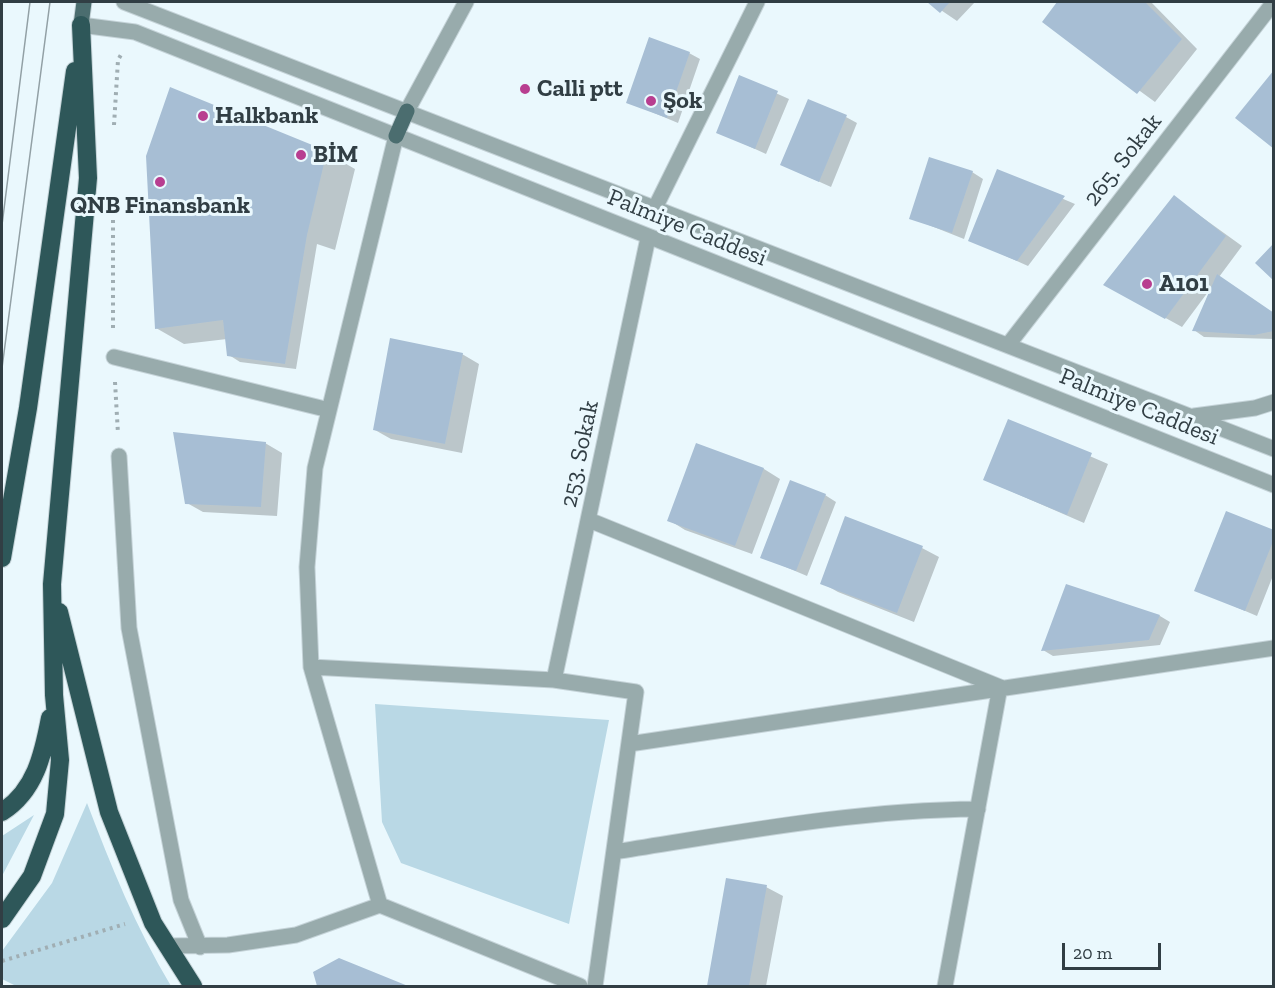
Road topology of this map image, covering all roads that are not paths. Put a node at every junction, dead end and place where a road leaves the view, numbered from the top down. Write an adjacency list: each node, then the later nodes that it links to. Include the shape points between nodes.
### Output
1 (84, 2): 7 (main road)
2 (124, 2): 6 (street, Palmiye Caddesi)
3 (466, 2): 8 (street)
4 (756, 2): 10 (street)
5 (1274, 2): 12 (street, 265. Sokak)
6 (165, 9): 8 (street, Palmiye Caddesi)
7 (81, 25): 9 (street, Palmiye Caddesi, via 135,32); 21 (highway, via 28,408); 22 (highway, via 88,178)
8 (407, 111): 9 (main road); 10 (street, Palmiye Caddesi)
9 (396, 136): 11 (street, Palmiye Caddesi); 15 (street)
10 (655, 208): 12 (street, Palmiye Caddesi)
11 (648, 238): 19 (street, Palmiye Caddesi); 20 (street, 253. Sokak)
12 (1008, 345): 16 (street, Palmiye Caddesi)
13 (114, 357): 15 (street)
14 (1274, 402): 16 (street)
15 (329, 410): 24 (street, via 315,468 307,567)
16 (1191, 417): 17 (street, Palmiye Caddesi)
17 (1274, 449)
18 (119, 456): 35 (street, via 129,628 181,900)
19 (1274, 485)
20 (589, 520): 25 (street, 253. Sokak); 26 (street)
21 (2, 558)
22 (52, 584): 27 (highway); 34 (highway, via 109,812 149,913)
23 (1274, 648): 26 (street)
24 (311, 666): 25 (street); 32 (street)
25 (554, 680): 28 (street, via 636,692)
26 (1000, 687): 28 (street); 29 (street)
27 (54, 695): 30 (highway, via 43,758 31,782); 33 (highway, via 60,760 56,814 32,876)
28 (629, 744): 31 (street)
29 (978, 809): 31 (street, via 829,818); 39 (street)
30 (2, 812)
31 (614, 852): 38 (street)
32 (380, 905): 35 (street, via 296,935); 37 (street)
33 (2, 919)
34 (167, 946): 35 (street); 36 (highway)
35 (200, 947)
36 (193, 987)
37 (580, 987)
38 (595, 987)
39 (945, 987)

